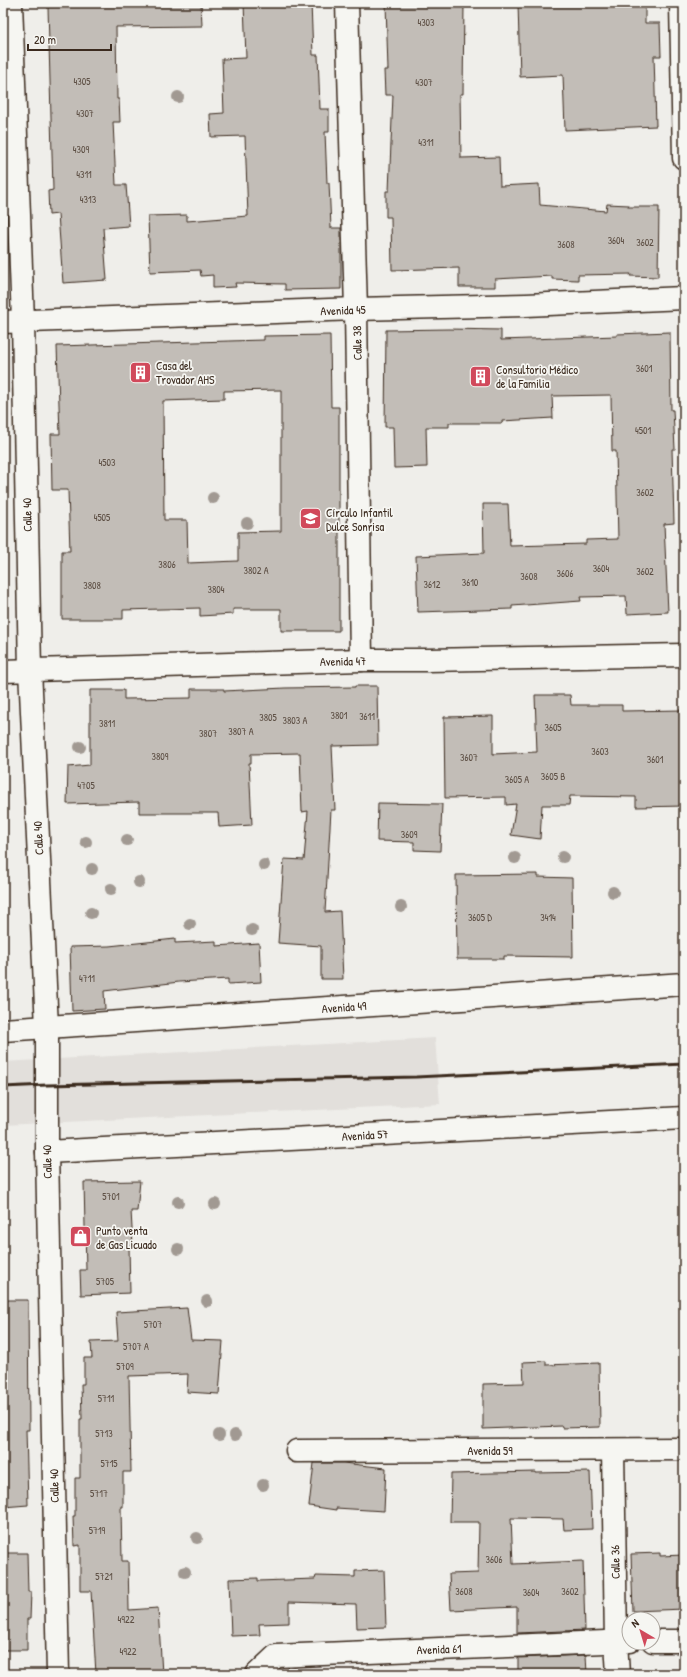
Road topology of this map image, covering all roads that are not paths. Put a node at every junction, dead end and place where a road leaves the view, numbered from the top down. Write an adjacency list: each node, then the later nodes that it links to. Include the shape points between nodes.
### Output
1 (11, 3): 7 (street, Calle 40)
2 (347, 3): 6 (street, Calle 38)
3 (681, 3): 4 (street)
4 (684, 158)
5 (684, 298): 6 (street, Avenida 45)
6 (356, 309): 7 (street, Avenida 45); 9 (street, Calle 38)
7 (13, 321): 11 (street, Calle 40)
8 (684, 655): 9 (street, Avenida 47)
9 (361, 660): 11 (street, Avenida 47)
10 (3, 670): 11 (street, Avenida 47)
11 (30, 670): 13 (street, Calle 40)
12 (684, 984): 13 (street, Avenida 49)
13 (47, 1027): 14 (street, Avenida 49); 16 (street, Calle 40)
14 (3, 1030)
15 (684, 1118): 16 (street, Avenida 57)
16 (47, 1152): 25 (street, Calle 40)
17 (684, 1449): 18 (street, Avenida 59)
18 (613, 1450): 19 (street, Avenida 59); 20 (street, Calle 36)
19 (297, 1451)
20 (621, 1611)
21 (661, 1641): 22 (street)
22 (684, 1641)
23 (621, 1642): 26 (street, Avenida 61, via 276,1656)
24 (622, 1651): 27 (street, Calle 36)
25 (58, 1674)
26 (257, 1674)
27 (618, 1674)

